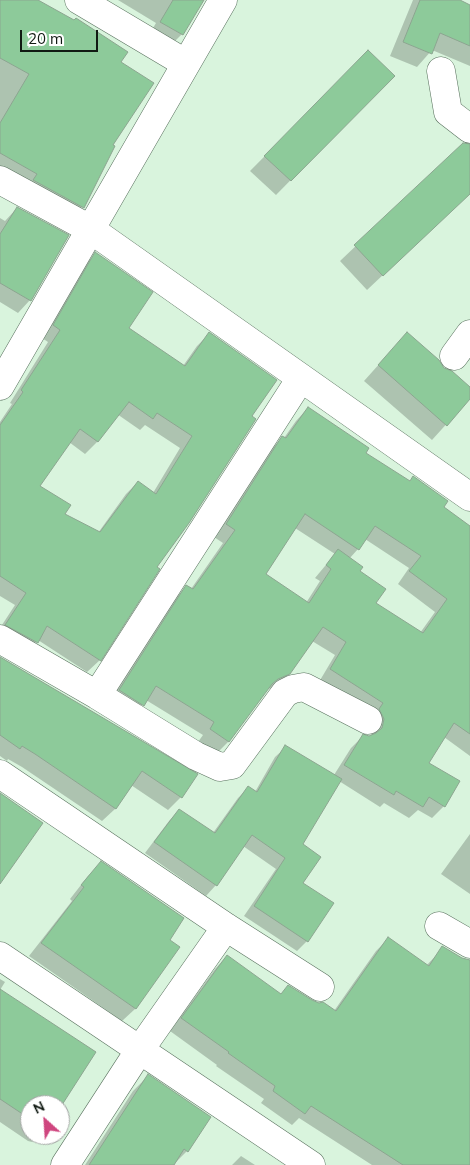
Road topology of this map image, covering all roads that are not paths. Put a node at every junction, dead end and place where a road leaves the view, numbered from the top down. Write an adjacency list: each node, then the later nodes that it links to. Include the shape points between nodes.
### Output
1 (79, 0): 3 (street)
2 (223, 0): 3 (street)
3 (185, 63): 7 (street)
4 (441, 71): 5 (street, via 448,112)
5 (470, 129)
6 (0, 180): 7 (street)
7 (90, 229): 10 (street); 11 (street)
8 (470, 334): 9 (street)
9 (454, 356)
10 (301, 378): 12 (street); 14 (street)
11 (0, 386)
12 (470, 496)
13 (0, 640): 14 (street)
14 (98, 695): 15 (street, via 196,756 220,767 232,764 293,688 304,686)
15 (368, 720)
16 (0, 774): 18 (street)
17 (440, 926): 19 (street)
18 (226, 927): 21 (street); 22 (street)
19 (470, 944)
20 (0, 956): 22 (street)
21 (320, 987)
22 (139, 1050): 23 (street); 24 (street)
23 (65, 1165)
24 (311, 1165)

